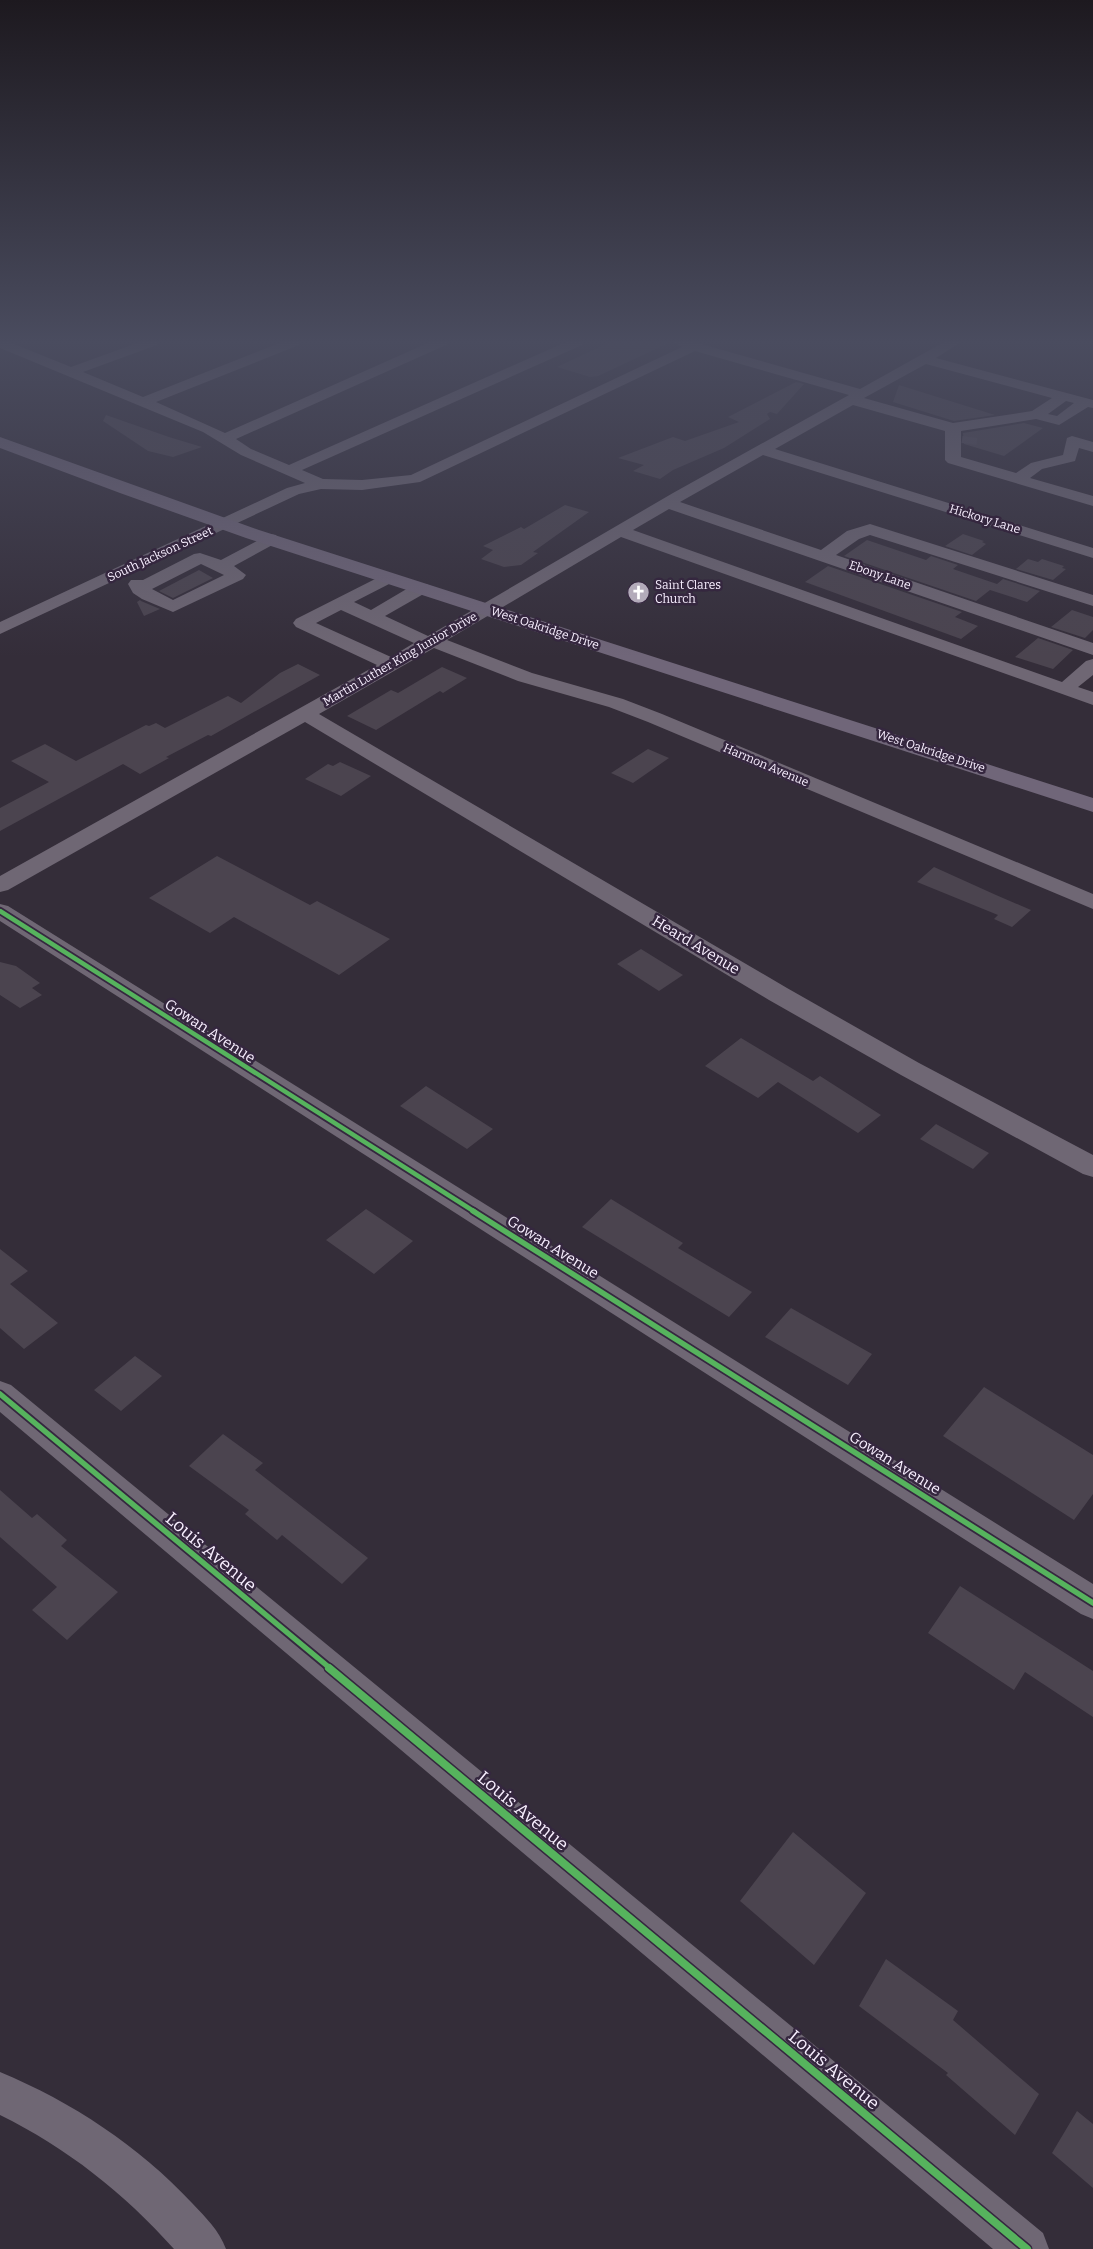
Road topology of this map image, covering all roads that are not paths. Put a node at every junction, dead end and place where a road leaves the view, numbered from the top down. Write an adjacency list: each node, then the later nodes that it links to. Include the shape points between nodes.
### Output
1 (13, 447): 20 (main road, West Oakridge Drive)
2 (237, 447): 14 (street)
3 (342, 447): 14 (street)
4 (477, 447): 17 (street, via 414,478 362,485)
5 (768, 447): 9 (street, Martin Luther King Junior Drive)
6 (953, 447): 10 (street)
7 (962, 447): 10 (street)
8 (1071, 447): 11 (street)
9 (763, 450): 19 (street, Martin Luther King Junior Drive); 23 (street, Hickory Lane)
10 (953, 452): 16 (street, via 953,460)
11 (1070, 458): 12 (street); 13 (street)
12 (1085, 462)
13 (1037, 466): 15 (street); 16 (street)
14 (290, 470): 17 (street)
15 (1065, 474)
16 (1018, 479): 18 (street)
17 (321, 484): 20 (street, South Jackson Street, via 293,490)
18 (1093, 501)
19 (667, 503): 21 (street, Martin Luther King Junior Drive); 24 (street, Ebony Lane)
20 (225, 524): 22 (main road, West Oakridge Drive); 27 (street, South Jackson Street)
21 (620, 531): 31 (street, Martin Luther King Junior Drive); 40 (street)
22 (270, 539): 25 (street); 26 (main road, West Oakridge Drive)
23 (1093, 553)
24 (824, 556): 29 (street, via 853,535 870,529); 37 (street, Ebony Lane)
25 (222, 566): 27 (street, via 200,558); 27 (street, via 237,575 173,607 165,605)
26 (387, 578): 28 (main road, West Oakridge Drive); 30 (street)
27 (135, 580): 34 (street, South Jackson Street, via 122,584 108,578)
28 (421, 588): 31 (main road, West Oakridge Drive); 32 (street)
29 (1093, 601)
30 (340, 603): 32 (street, Harmon Avenue); 36 (street, via 302,623)
31 (486, 609): 35 (street, Martin Luther King Junior Drive); 43 (main road, West Oakridge Drive)
32 (373, 616): 33 (street, Harmon Avenue)
33 (391, 628): 35 (street, Harmon Avenue); 36 (street)
34 (0, 629)
35 (431, 642): 38 (street, Martin Luther King Junior Drive); 45 (street, Harmon Avenue, via 525,678 655,718)
36 (355, 648): 38 (street)
37 (1093, 649)
38 (392, 665): 42 (street, Martin Luther King Junior Drive)
39 (1093, 665): 40 (street)
40 (1065, 689): 41 (street)
41 (1093, 699)
42 (304, 713): 44 (street, Martin Luther King Junior Drive); 47 (street, Heard Avenue, via 778,994)
43 (1093, 805)
44 (0, 885)
45 (1093, 902)
46 (0, 912): 49 (street, Gowan Avenue)
47 (1093, 1167)
48 (0, 1394): 52 (street, Louis Avenue)
49 (1093, 1603)
50 (0, 2092): 51 (street, via 93,2147 131,2176)
51 (204, 2249)
52 (1028, 2249)

